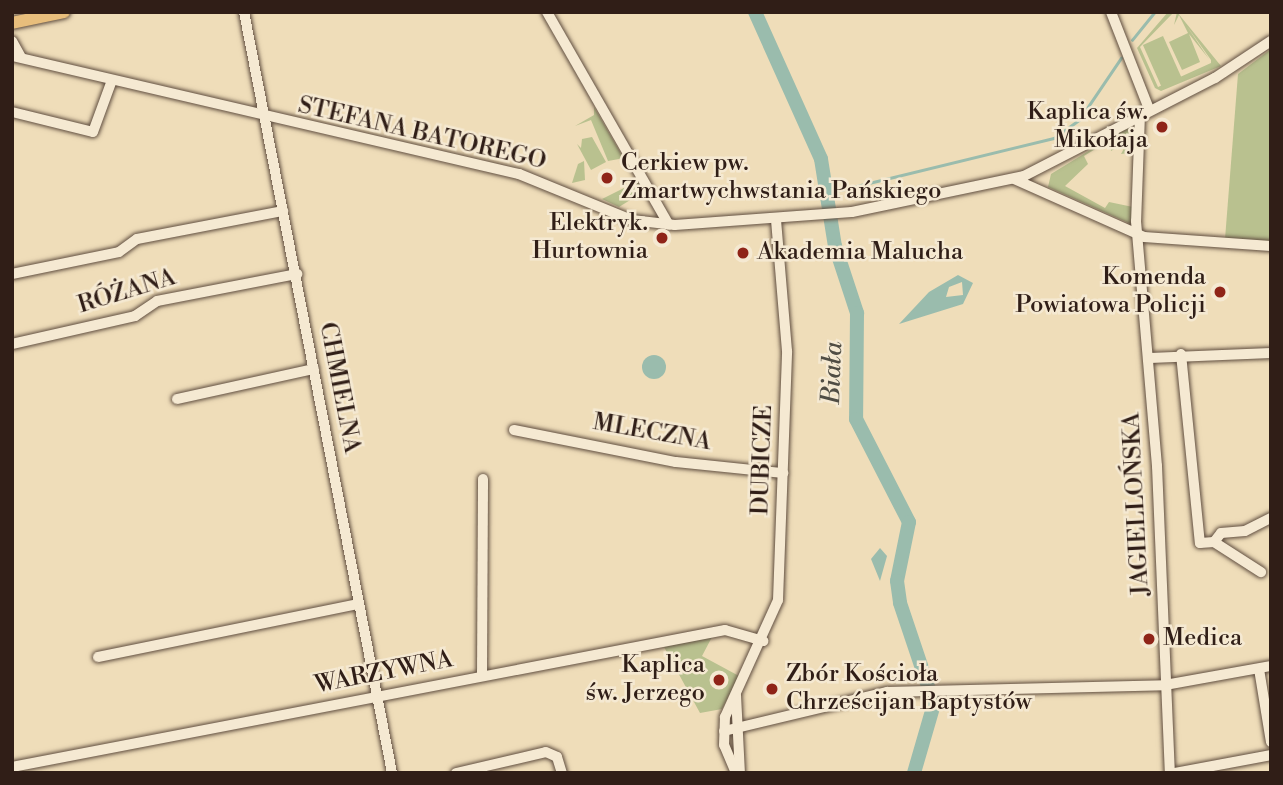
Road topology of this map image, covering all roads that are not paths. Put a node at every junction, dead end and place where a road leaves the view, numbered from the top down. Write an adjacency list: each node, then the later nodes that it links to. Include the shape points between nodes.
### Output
1 (64, 12): 5 (main road)
2 (244, 12): 12 (street, CHMIELNA)
3 (547, 12): 18 (street)
4 (1111, 12): 10 (street)
5 (12, 23)
6 (12, 41): 8 (street, STEFANA BATOREGO)
7 (1271, 41): 10 (street, via 1222,75)
8 (17, 57): 9 (street, STEFANA BATOREGO)
9 (112, 80): 11 (street, via 93,132); 12 (street, STEFANA BATOREGO)
10 (1144, 111): 13 (street); 19 (street, JAGIELLOŃSKA)
11 (12, 112)
12 (266, 117): 16 (street, CHMIELNA); 18 (street, STEFANA BATOREGO, via 519,174 632,220)
13 (1045, 170): 14 (street); 15 (street)
14 (1014, 179): 15 (street); 17 (street, STEFANA BATOREGO, via 852,212)
15 (1043, 191): 19 (street)
16 (283, 211): 21 (street, RÓŻANA, via 137,239 119,252); 22 (street, CHMIELNA)
17 (776, 221): 18 (street, STEFANA BATOREGO); 30 (street, DUBICZE, via 787,351)
18 (669, 225)
19 (1139, 235): 20 (street); 26 (street, JAGIELLOŃSKA)
20 (1271, 246)
21 (12, 274)
22 (297, 274): 23 (street, RÓŻANA, via 157,300 135,316); 27 (street, CHMIELNA)
23 (12, 344)
24 (1271, 353): 25 (street)
25 (1181, 355): 26 (street); 33 (street, via 1200,543)
26 (1150, 358): 41 (street, JAGIELLOŃSKA)
27 (314, 369): 28 (street); 35 (street, CHMIELNA)
28 (177, 399)
29 (514, 430): 30 (street, MLECZNA, via 676,462)
30 (783, 474): 36 (street, DUBICZE, via 778,600)
31 (483, 479): 40 (street)
32 (1271, 518): 33 (street, via 1245,531 1222,533)
33 (1214, 542): 34 (street)
34 (1261, 572)
35 (359, 604): 37 (street); 43 (street, CHMIELNA)
36 (763, 641): 40 (street, WARZYWNA, via 725,630); 42 (street, DUBICZE)
37 (98, 657)
38 (1271, 666): 39 (street)
39 (1259, 669): 41 (street); 46 (street)
40 (482, 675): 43 (street, WARZYWNA)
41 (1165, 685): 45 (street, via 919,691 792,712); 54 (street, JAGIELLOŃSKA)
42 (736, 691): 44 (street, DUBICZE); 45 (street)
43 (376, 696): 48 (street, WARZYWNA); 50 (street, CHMIELNA)
44 (724, 730): 45 (street); 53 (street)
45 (738, 730): 53 (street)
46 (1271, 742)
47 (1271, 755): 54 (street)
48 (12, 767)
49 (478, 771): 51 (street); 52 (street, via 546,752 557,757)
50 (392, 773)
51 (456, 773)
52 (562, 773)
53 (738, 773)
54 (1173, 773)

